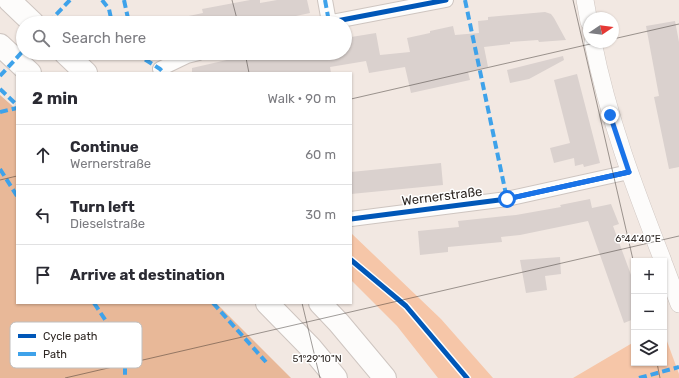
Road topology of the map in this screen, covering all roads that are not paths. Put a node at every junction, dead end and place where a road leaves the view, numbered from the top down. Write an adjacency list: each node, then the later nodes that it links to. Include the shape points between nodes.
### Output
1 (9, 0): 6 (highway)
2 (325, 0): 7 (street)
3 (446, 0): 8 (street)
4 (585, 0): 5 (street)
5 (587, 12)
6 (26, 16)
7 (327, 16)
8 (352, 18)
9 (0, 44): 11 (highway)
10 (594, 48): 18 (street, via 610,115)
11 (16, 59)
12 (17, 60): 16 (highway)
13 (72, 60): 17 (highway)
14 (179, 60): 15 (street)
15 (160, 69)
16 (29, 72)
17 (85, 72)
18 (629, 172): 19 (street, Wernerstraße, via 507,199); 20 (street)
19 (352, 219)
20 (662, 258)
21 (667, 272): 24 (street)
22 (268, 304): 25 (highway)
23 (321, 304): 26 (highway)
24 (679, 304)
25 (336, 378)
26 (385, 378)

